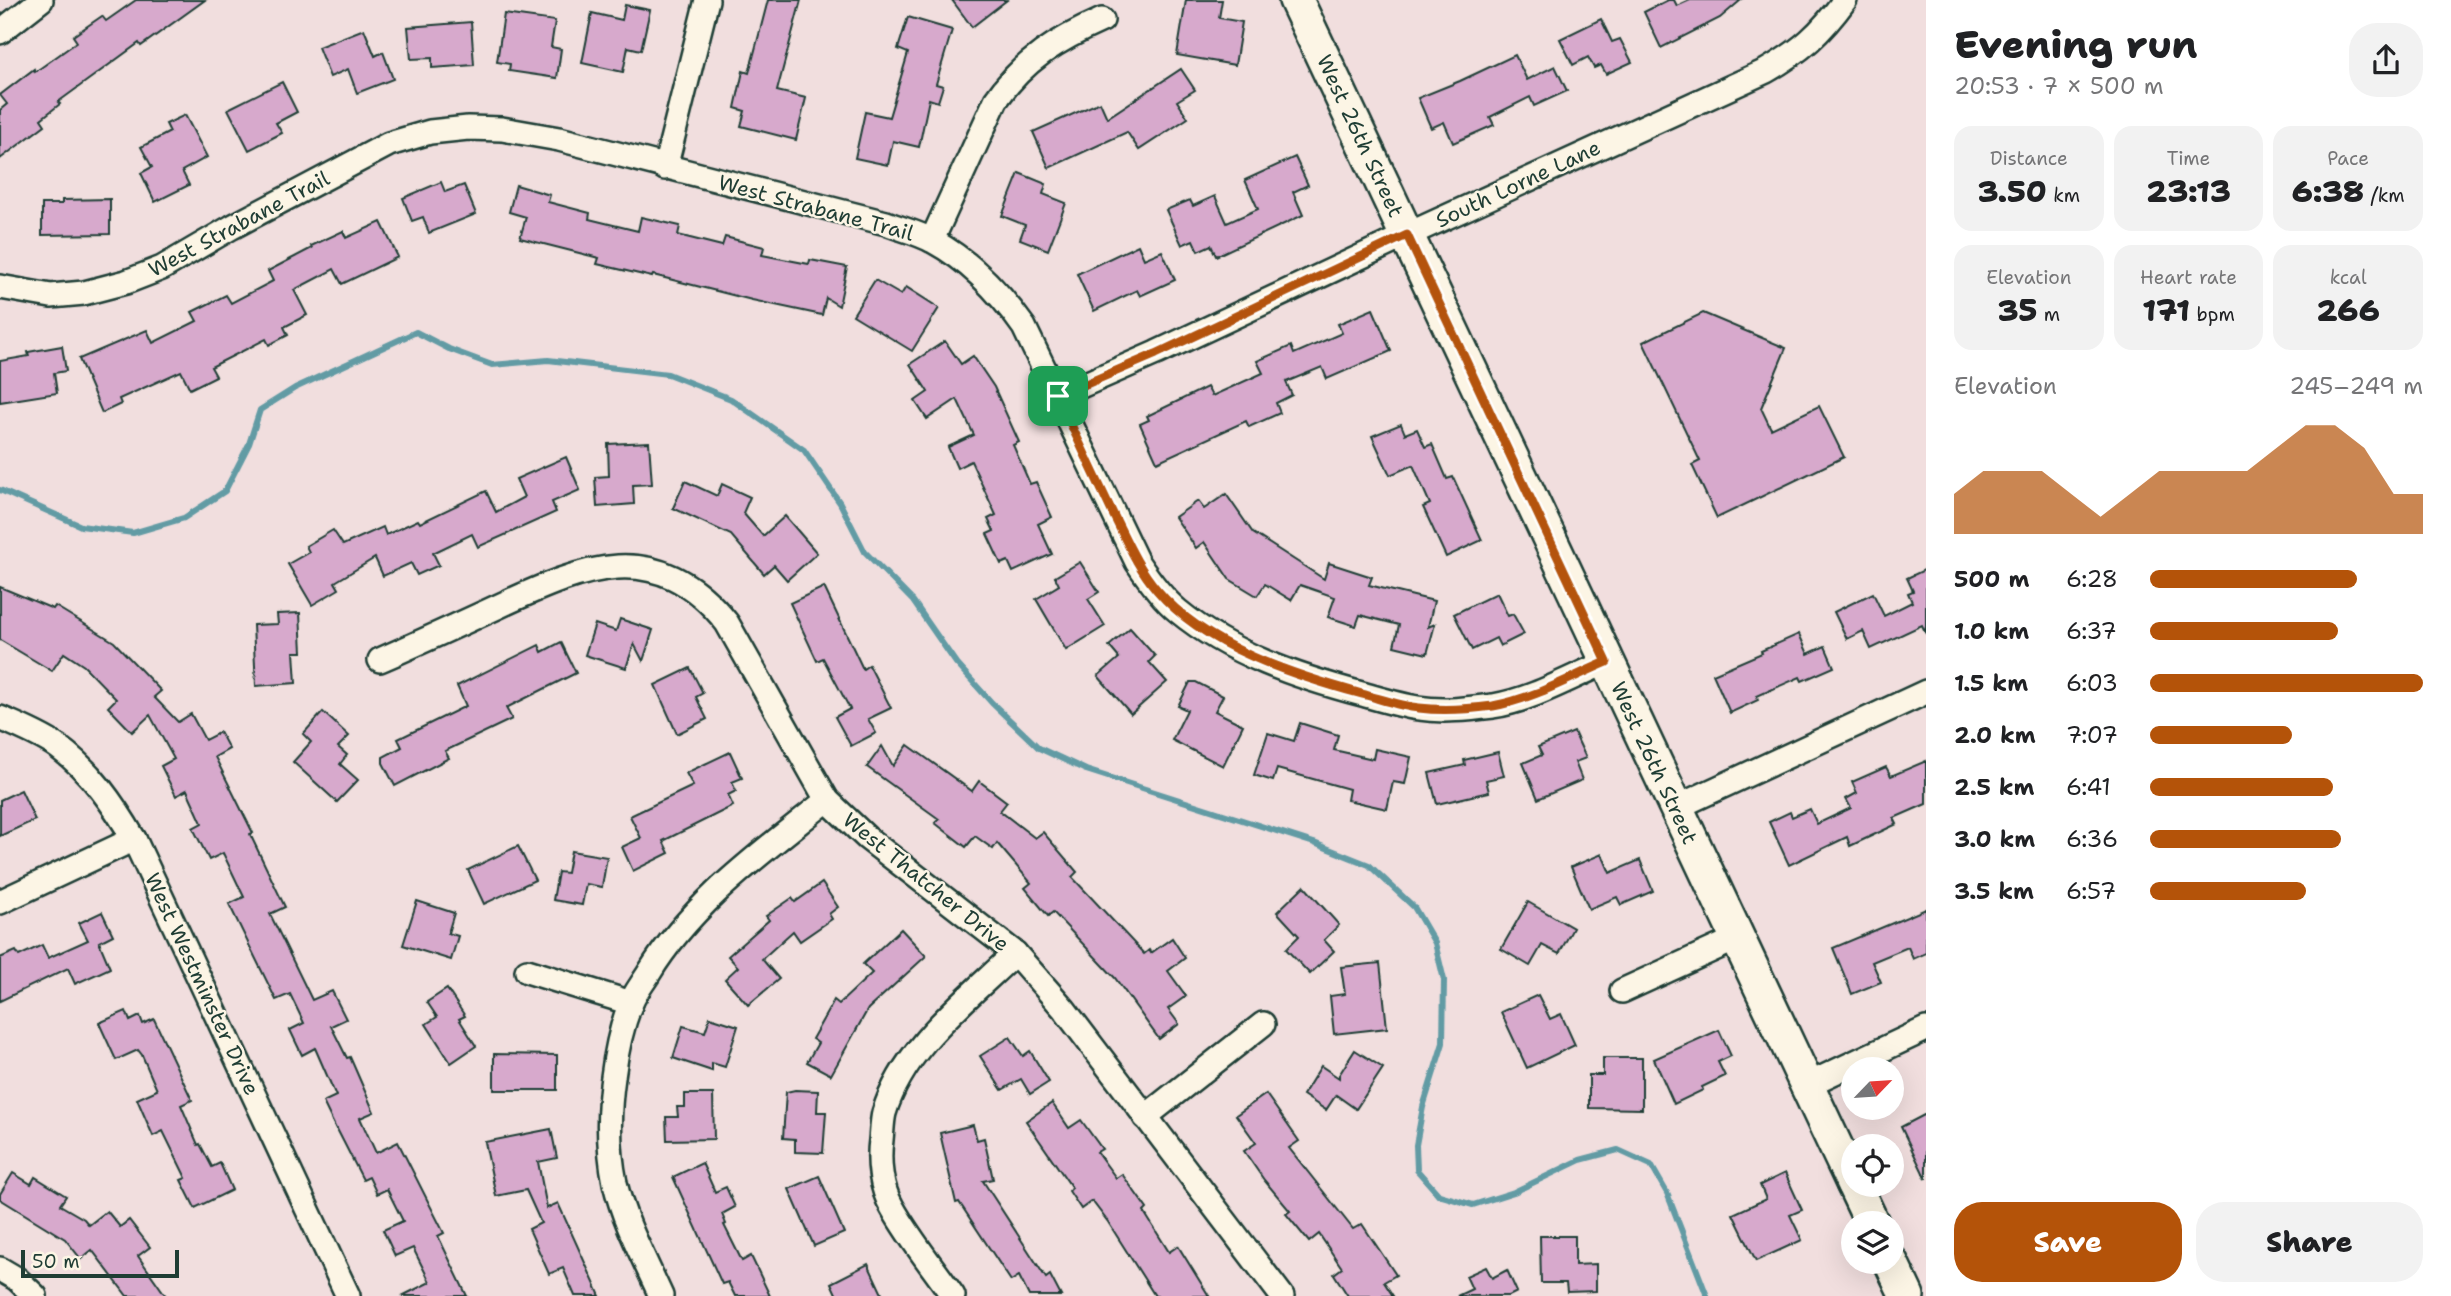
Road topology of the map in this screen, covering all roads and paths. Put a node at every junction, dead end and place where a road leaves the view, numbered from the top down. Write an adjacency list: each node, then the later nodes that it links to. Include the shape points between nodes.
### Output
1 (41, 0): 6 (street)
2 (707, 0): 7 (street)
3 (1296, 0): 8 (main road, West 26th Street)
4 (1845, 0): 8 (street, South Lorne Lane, via 1797,53 1766,71)
5 (1102, 20): 9 (street, via 1048,47 1010,79 990,111)
6 (0, 32)
7 (665, 168): 9 (street, West Strabane Trail, via 886,223); 10 (street, West Strabane Trail, via 559,139 502,130 430,132 389,144 162,268 126,282 51,296)
8 (1407, 235): 11 (street, South Lorne Lane); 13 (main road, West 26th Street)
9 (932, 240): 11 (street, West Strabane Trail, via 1008,303)
10 (0, 288)
11 (1058, 396): 13 (street, West Strabane Trail, via 1137,562 1157,590 1208,633 1264,661 1312,681 1382,699 1419,708 1457,709 1523,698)
12 (380, 660): 16 (street, West Thatcher Drive, via 556,580 617,566 645,568 694,589 727,623)
13 (1607, 662): 17 (main road, West 26th Street)
14 (1926, 692): 17 (street)
15 (0, 718): 18 (street, West Westminster Drive, via 58,747 115,805)
16 (827, 800): 21 (street, West Thatcher Drive, via 867,838); 24 (street, via 686,922)
17 (1675, 808): 20 (main road, West 26th Street)
18 (134, 839): 19 (street); 33 (street, West Westminster Drive)
19 (0, 902)
20 (1736, 939): 23 (street); 27 (main road, West 26th Street)
21 (1015, 953): 28 (street, West Thatcher Drive); 35 (street, via 931,1035 911,1060 884,1114 879,1150 885,1190)
22 (527, 971): 24 (street)
23 (1622, 991)
24 (631, 1003): 34 (street, via 616,1053 610,1145 616,1184)
25 (1263, 1024): 28 (street)
26 (1926, 1029): 27 (street)
27 (1807, 1085): 29 (main road, West 26th Street)
28 (1145, 1117): 36 (street, West Thatcher Drive)
29 (1841, 1157)
30 (0, 1269): 32 (street)
31 (1897, 1274): 37 (main road)
32 (34, 1296)
33 (348, 1296)
34 (661, 1296)
35 (953, 1296)
36 (1282, 1296)
37 (1907, 1296)

